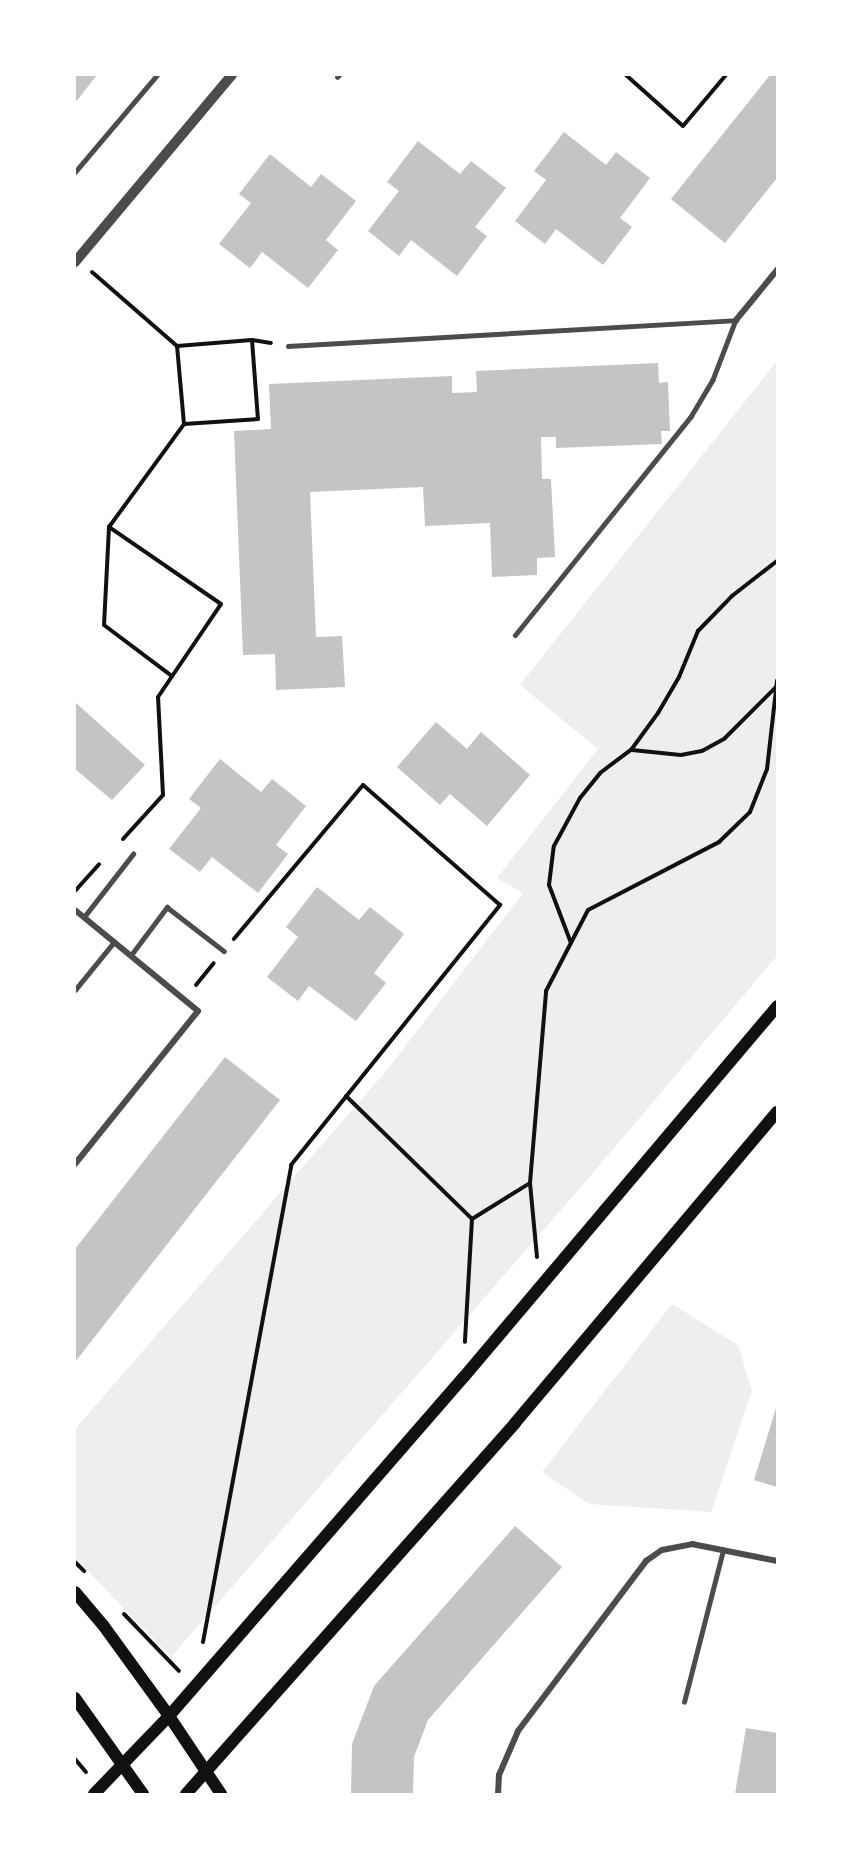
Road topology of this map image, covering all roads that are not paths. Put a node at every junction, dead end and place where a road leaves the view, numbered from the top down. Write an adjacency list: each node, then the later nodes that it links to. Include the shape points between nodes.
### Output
1 (157, 75): 3 (lane)
2 (232, 75): 4 (street)
3 (75, 172)
4 (76, 261)
5 (777, 270): 6 (street)
6 (736, 320): 7 (lane); 8 (lane, via 713,380 692,417)
7 (288, 346)
8 (516, 635)
9 (133, 854): 11 (lane)
10 (75, 910): 11 (street)
11 (84, 917): 12 (street)
12 (114, 942): 14 (street); 15 (lane)
13 (224, 951): 14 (lane, via 167,907)
14 (131, 956): 18 (street, via 198,1011)
15 (75, 990)
16 (777, 1006): 24 (main road)
17 (777, 1112): 26 (main road, via 515,1423)
18 (75, 1164)
19 (723, 1550): 20 (street); 23 (lane); 31 (street, via 692,1544 662,1550 646,1561 518,1731 499,1775)
20 (777, 1562)
21 (75, 1592): 24 (main road)
22 (75, 1698): 25 (main road)
23 (684, 1702)
24 (169, 1716): 25 (main road); 26 (main road)
25 (123, 1762): 27 (main road); 28 (main road)
26 (207, 1772): 29 (main road); 30 (main road)
27 (94, 1794)
28 (143, 1794)
29 (186, 1794)
30 (221, 1794)
31 (498, 1794)

